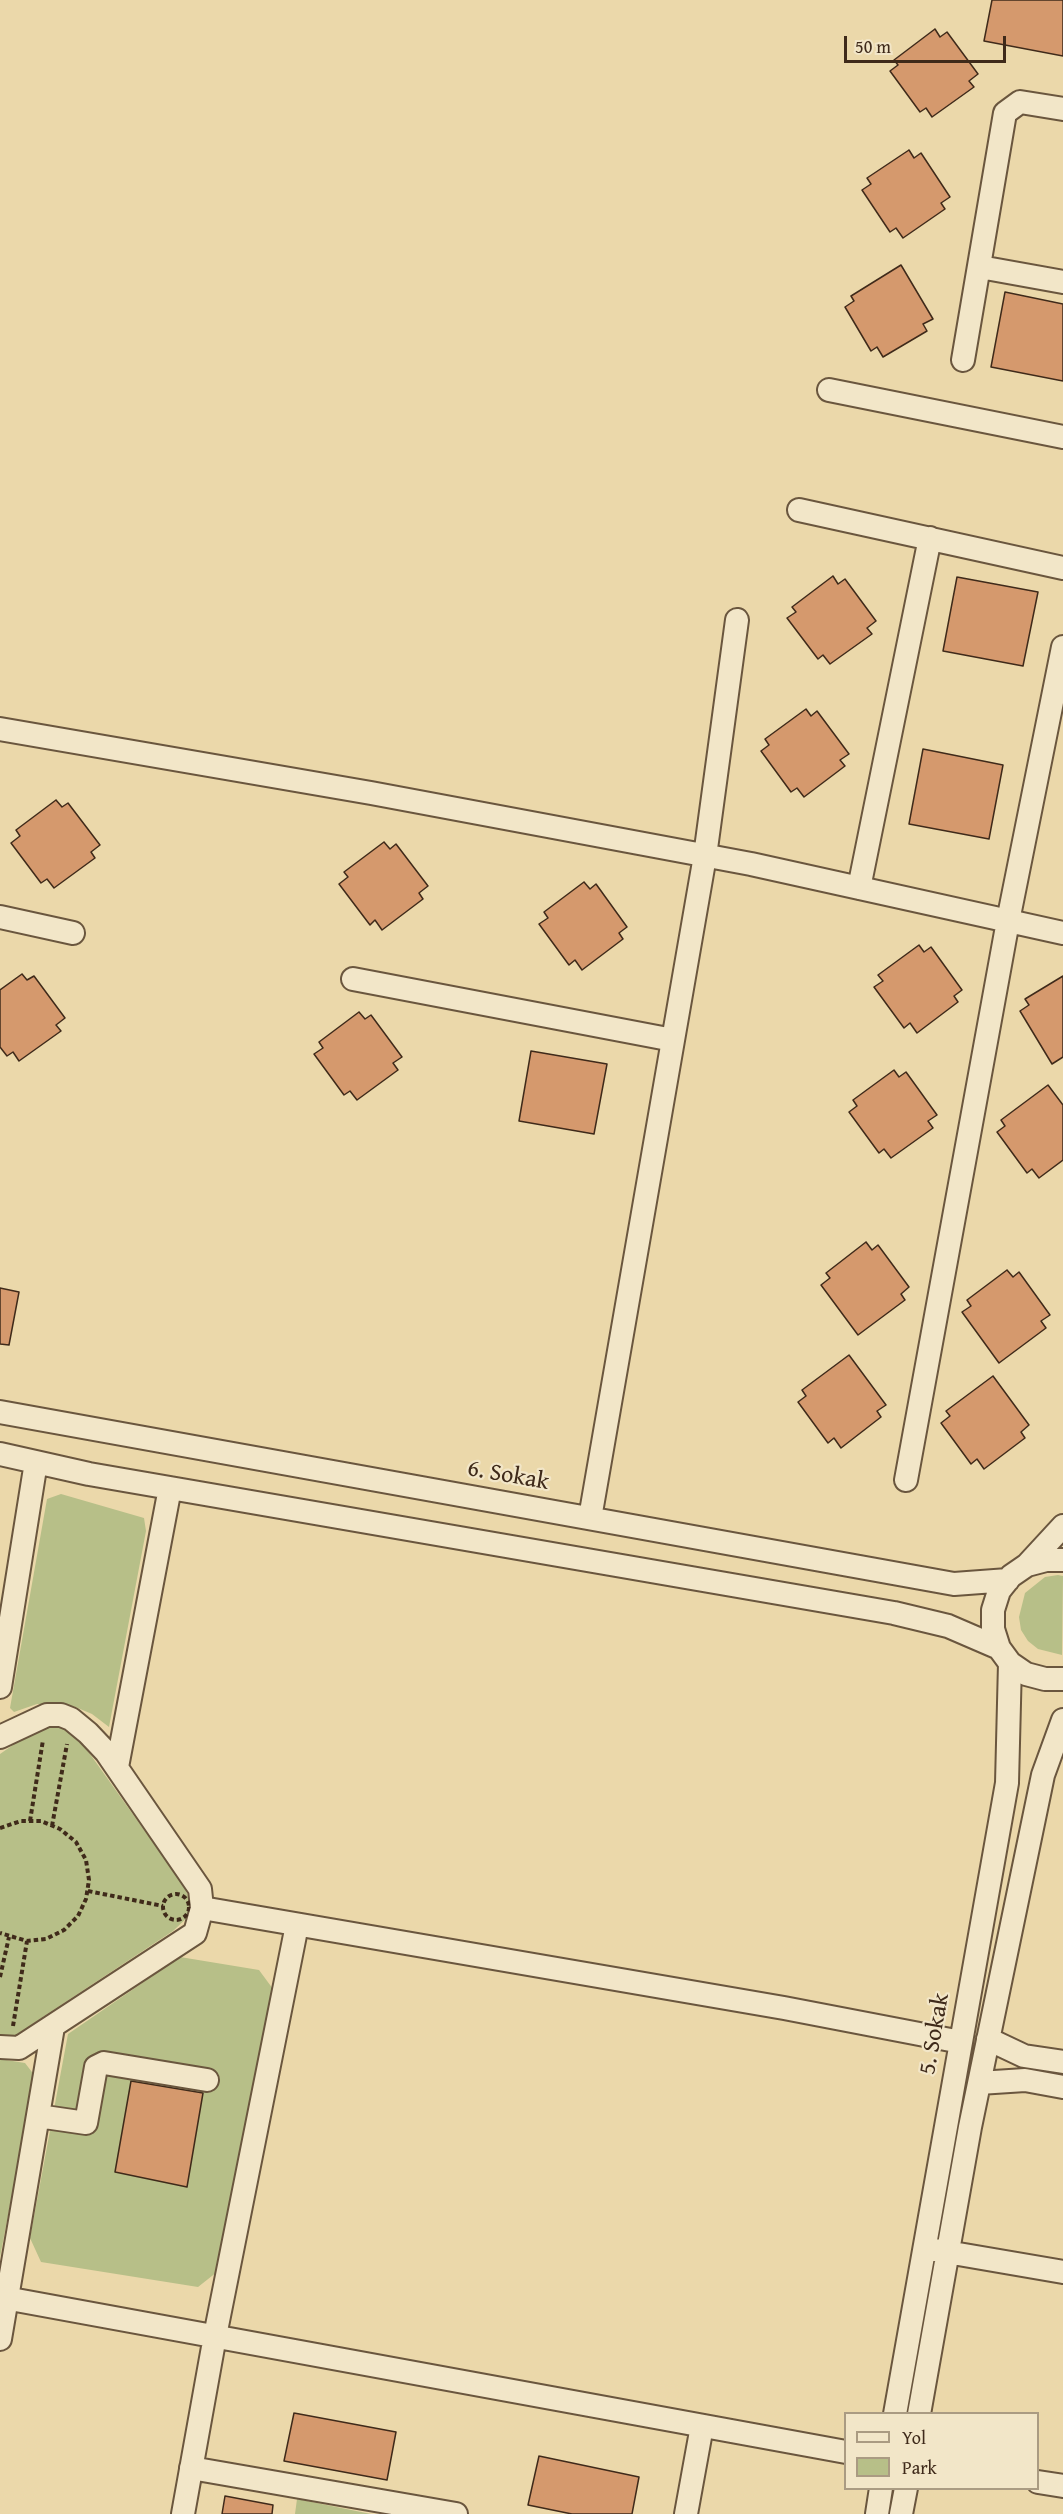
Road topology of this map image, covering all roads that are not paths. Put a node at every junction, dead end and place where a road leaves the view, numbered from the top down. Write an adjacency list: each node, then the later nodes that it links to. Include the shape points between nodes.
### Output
1 (1063, 109): 2 (street, via 1020,102 1005,113)
2 (980, 267): 3 (street); 4 (street)
3 (1063, 282)
4 (963, 360)
5 (828, 390): 6 (street)
6 (1063, 437)
7 (799, 510): 8 (street)
8 (930, 538): 9 (street); 14 (street)
9 (1063, 568)
10 (737, 620): 13 (street)
11 (1063, 647): 16 (street)
12 (0, 729): 13 (street)
13 (705, 856): 14 (street); 20 (street)
14 (859, 888): 16 (street)
15 (0, 917): 17 (street)
16 (1008, 921): 18 (street); 24 (street)
17 (73, 933)
18 (1063, 933)
19 (353, 979): 20 (street)
20 (673, 1040): 26 (street)
21 (0, 1412): 26 (street, 6. Sokak)
22 (0, 1454): 23 (street)
23 (36, 1462): 25 (street); 33 (street)
24 (906, 1480)
25 (170, 1488): 31 (street, via 894,1613 948,1626); 36 (street)
26 (590, 1518): 30 (street, 6. Sokak, via 954,1584)
27 (1063, 1526): 29 (street)
28 (1063, 1560): 29 (street)
29 (1027, 1565): 30 (street)
30 (1008, 1580): 31 (street, 5. Sokak, via 999,1591 993,1610 993,1629)
31 (1005, 1655): 32 (street, via 1026,1674); 41 (street, 5. Sokak, via 1007,1783)
32 (1063, 1678)
33 (0, 1688)
34 (1063, 1720): 40 (street, via 1043,1775)
35 (0, 1737): 36 (street, via 47,1715 61,1715 71,1719)
36 (117, 1767): 37 (street, via 200,1889)
37 (202, 1908): 38 (street); 39 (street, via 195,1933)
38 (297, 1924): 41 (street); 52 (street)
39 (53, 2027): 42 (street, via 19,2048); 47 (street)
40 (988, 2039): 43 (street, via 1024,2056); 45 (street)
41 (962, 2042): 48 (street, 5. Sokak)
42 (5, 2048)
43 (1063, 2062)
44 (207, 2080): 47 (street, via 104,2063 96,2067 86,2123)
45 (980, 2083): 46 (street, via 1025,2080); 49 (street)
46 (1063, 2087)
47 (38, 2116): 51 (street)
48 (924, 2248): 49 (street); 54 (street, 5. Sokak)
49 (948, 2253): 50 (street); 55 (street)
50 (1063, 2272)
51 (3, 2297): 52 (street); 53 (street)
52 (215, 2336): 56 (street); 58 (street)
53 (0, 2338)
54 (895, 2412)
55 (919, 2412)
56 (702, 2426): 57 (street); 65 (street)
57 (844, 2452)
58 (191, 2468): 63 (street); 64 (street)
59 (1039, 2481): 60 (street)
60 (1063, 2486)
61 (881, 2490): 66 (street)
62 (906, 2490): 67 (street)
63 (183, 2514)
64 (456, 2514)
65 (686, 2514)
66 (877, 2514)
67 (901, 2514)

